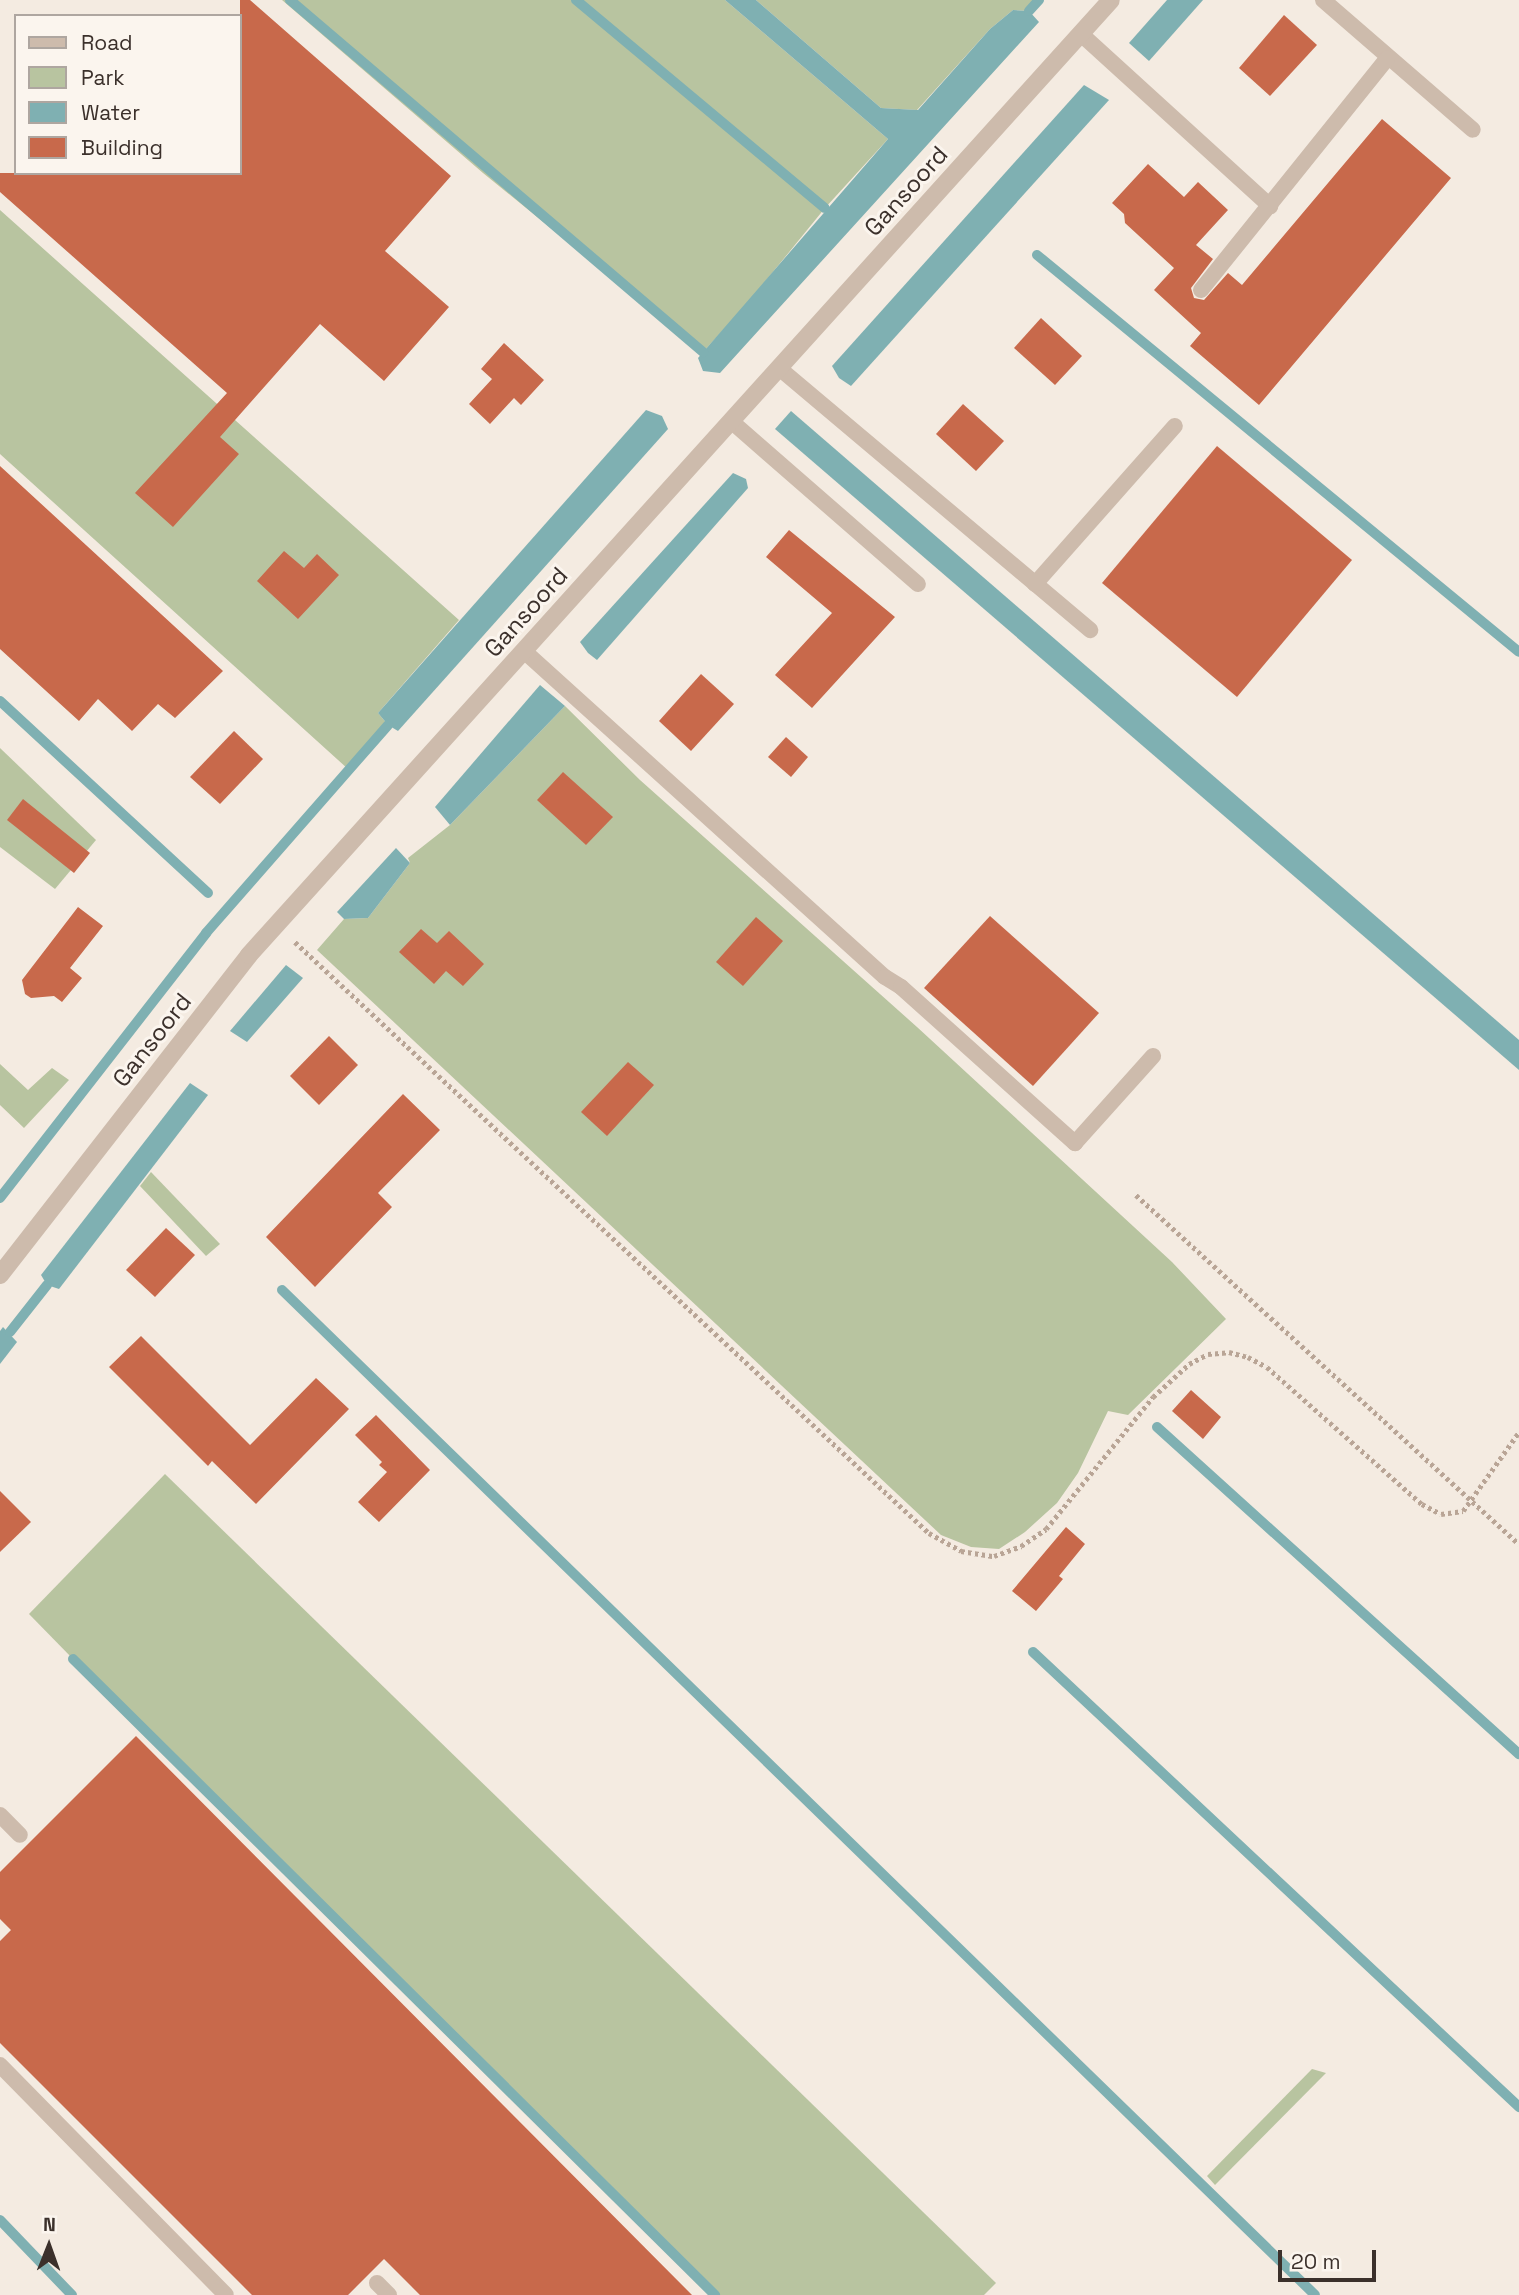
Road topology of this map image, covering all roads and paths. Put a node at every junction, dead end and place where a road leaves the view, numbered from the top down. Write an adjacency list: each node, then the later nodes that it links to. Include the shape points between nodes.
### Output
1 (1111, 0): 3 (street, Gansoord)
2 (1323, 0): 4 (lane)
3 (1081, 34): 6 (lane); 8 (street, Gansoord)
4 (1387, 59): 5 (lane); 6 (lane)
5 (1473, 130)
6 (1270, 206): 7 (lane)
7 (1201, 290)
8 (779, 368): 9 (street, Gansoord); 12 (lane)
9 (731, 421): 11 (lane); 14 (street, Gansoord)
10 (1175, 426): 12 (lane)
11 (918, 584)
12 (1035, 584): 13 (lane)
13 (1090, 630)
14 (524, 651): 15 (street, Gansoord); 16 (lane, via 1075,1143)
15 (276, 925): 18 (street, Gansoord); 20 (path, via 929,1533 961,1551 994,1556 1021,1546 1046,1529 1153,1397 1189,1364 1208,1354 1229,1352 1267,1367 1422,1504 1441,1514 1462,1511)
16 (1153, 1056)
17 (1136, 1195): 20 (path)
18 (0, 1275)
19 (1519, 1432): 20 (path)
20 (1470, 1500): 21 (path)
21 (1519, 1544)
22 (0, 1815): 23 (lane)
23 (20, 1835)
24 (0, 2065): 26 (lane)
25 (377, 2283): 27 (lane)
26 (226, 2295)
27 (389, 2295)

